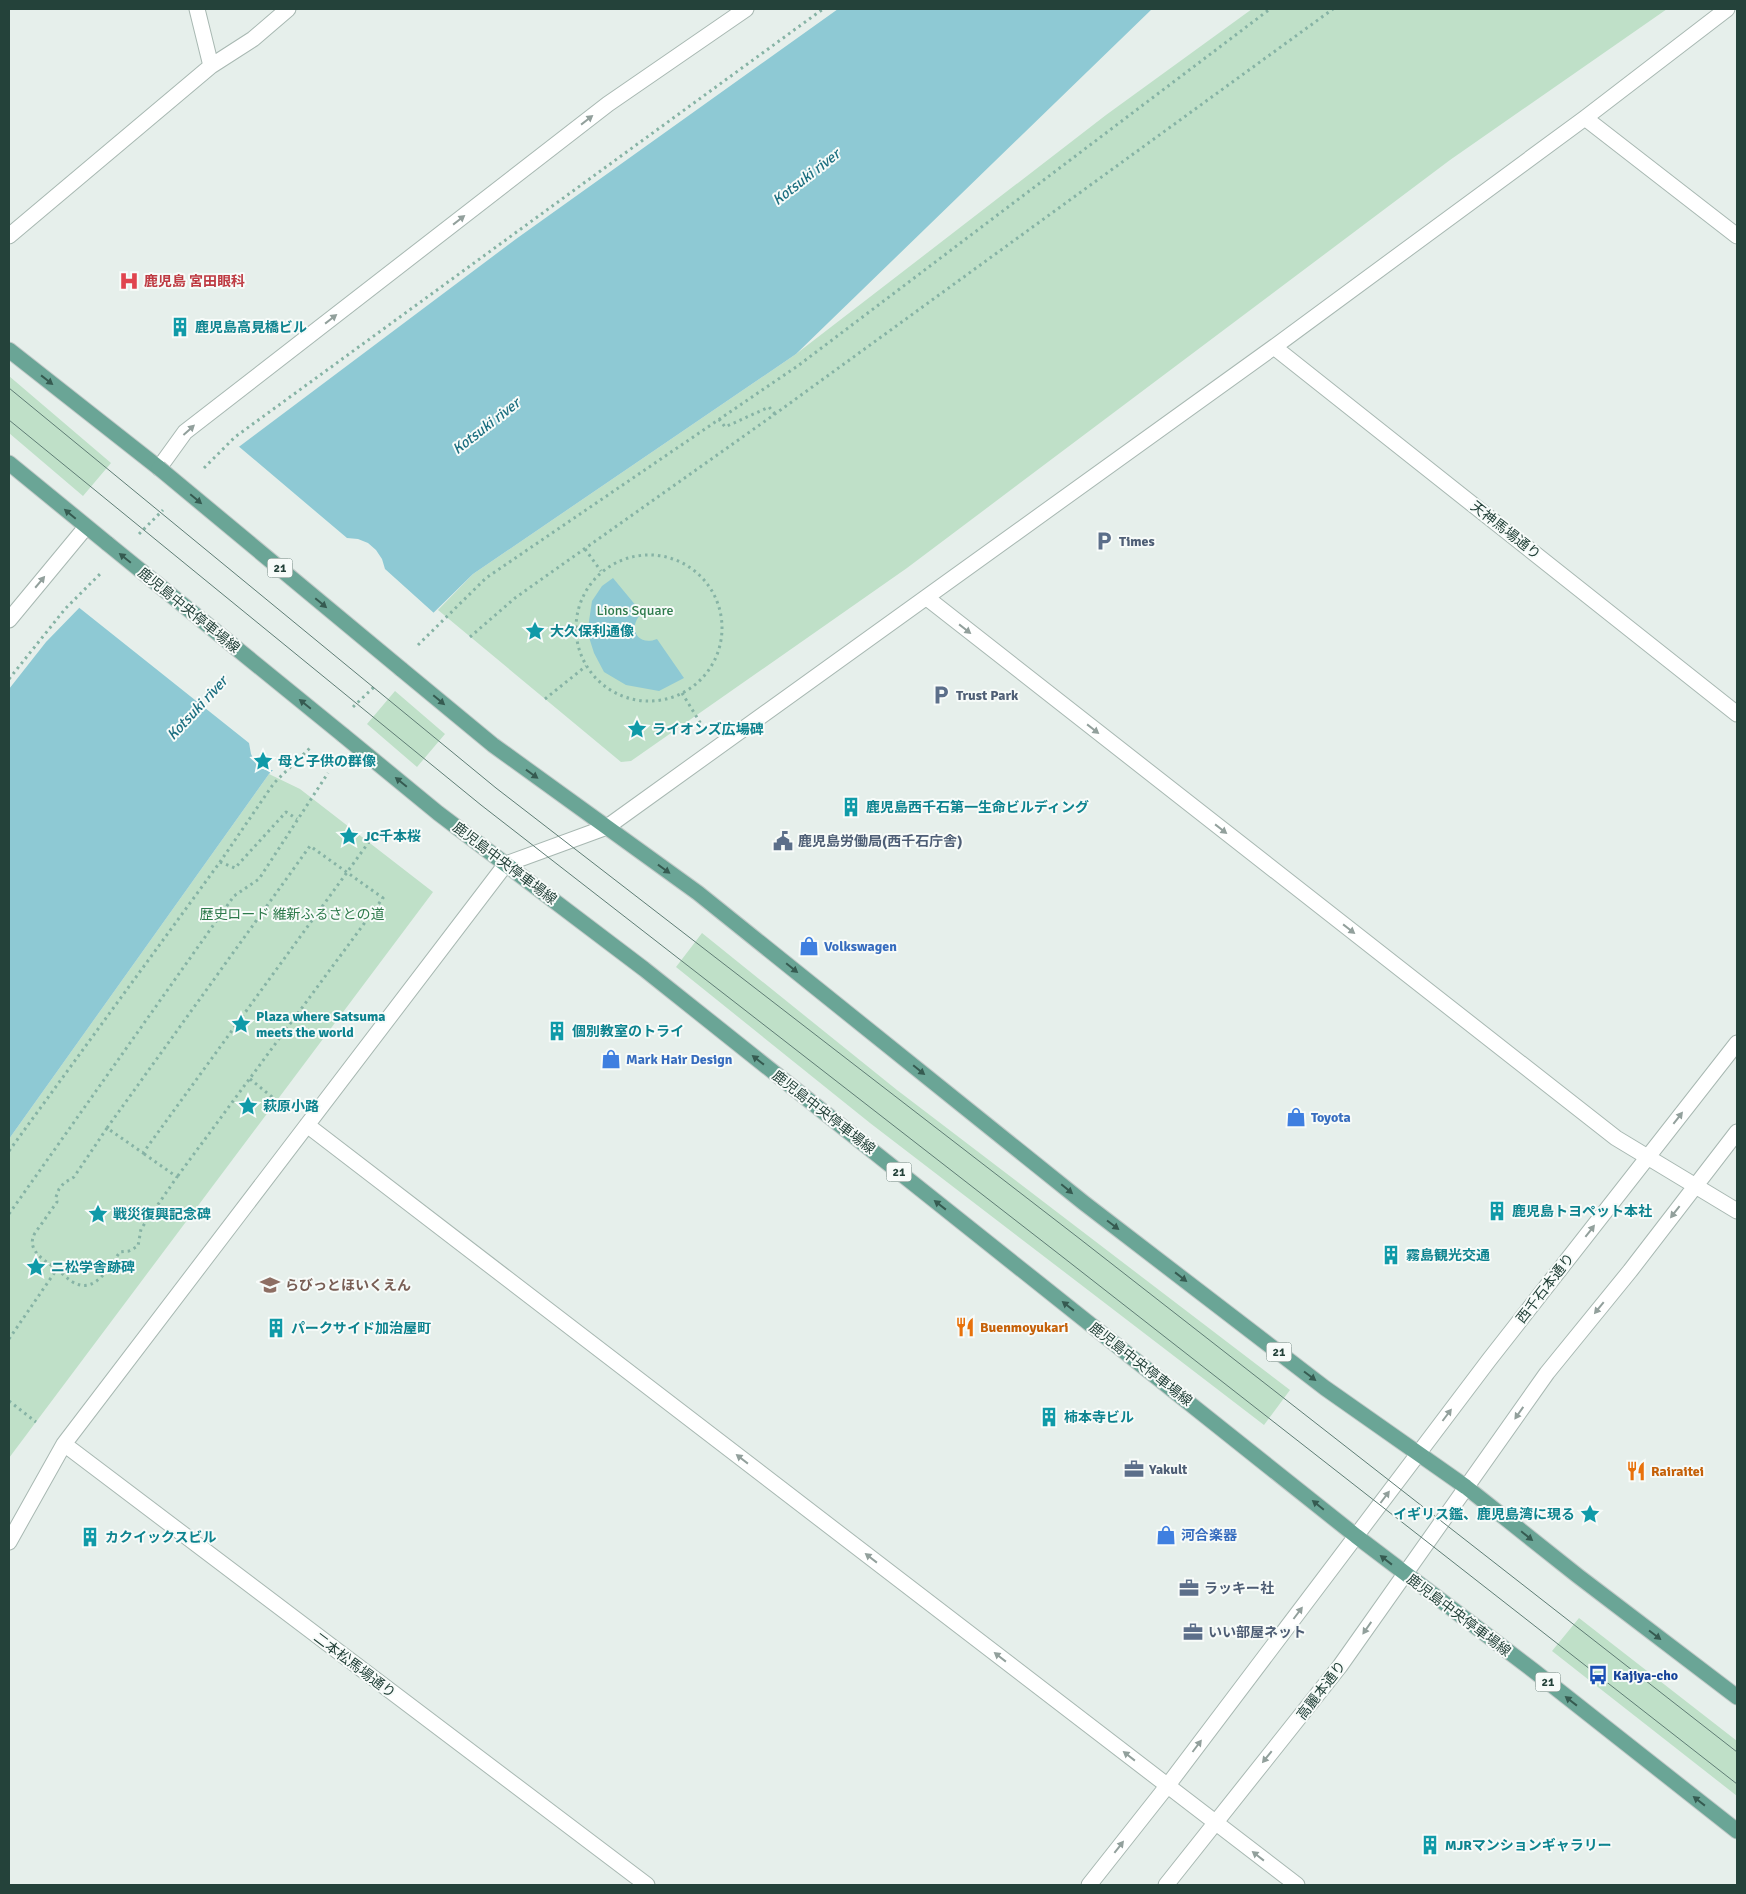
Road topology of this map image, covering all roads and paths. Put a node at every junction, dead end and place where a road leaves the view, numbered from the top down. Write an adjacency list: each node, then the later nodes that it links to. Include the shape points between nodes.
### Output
1 (197, 9): 8 (street)
2 (288, 9): 8 (street, via 253,39)
3 (746, 9): 17 (street, one-way to 3, via 185,432 608,104)
4 (823, 9): 18 (path, via 235,437)
5 (1270, 9): 15 (path, via 799,365)
6 (1333, 9): 14 (path)
7 (1727, 9): 9 (street)
8 (211, 66): 10 (street)
9 (1586, 118): 11 (street); 12 (street)
10 (9, 236)
11 (1737, 236)
12 (1274, 347): 25 (street); 35 (street, 天神馬場通り)
13 (9, 350): 17 (main road, 21, one-way to 17)
14 (774, 414): 15 (path, via 769,407 725,426); 22 (path)
15 (719, 419): 28 (path, via 486,578)
16 (9, 463): 20 (main road, 鹿児島中央停車場線 / 21, one-way to 16)
17 (159, 468): 40 (main road, 21, one-way to 40, bridge, via 493,745)
18 (201, 472)
19 (167, 506): 21 (path)
20 (86, 527): 26 (street, one-way to 20); 43 (main road, 鹿児島中央停車場線 / 21, one-way to 20, bridge)
21 (133, 540)
22 (585, 549): 24 (path); 27 (path, via 515,598)
23 (106, 568): 30 (path, via 65,610)
24 (601, 571): 29 (path, via 583,595 578,608 576,638); 32 (path, via 627,558 657,555 685,564 707,583 720,610 721,640 710,667 701,679)
25 (927, 598): 40 (street); 53 (street, one-way to 53, via 1616,1138)
26 (9, 620)
27 (470, 637)
28 (415, 648)
29 (586, 666): 32 (path, via 606,688 633,700 662,700); 33 (path)
30 (9, 679)
31 (380, 682): 34 (path)
32 (682, 693): 36 (path)
33 (545, 699)
34 (352, 708)
35 (1737, 714)
36 (701, 724)
37 (316, 742): 42 (path, via 274,783)
38 (328, 773): 39 (path)
39 (297, 819): 42 (path, via 286,812 235,868); 57 (path, via 259,879 234,896)
40 (607, 828): 43 (street); 63 (main road, 21, one-way to 63, via 698,893 1084,1202 1325,1388)
41 (369, 842): 44 (path)
42 (220, 862): 51 (path)
43 (506, 864): 48 (street); 65 (main road, 鹿児島中央停車場線 / 21, one-way to 43)
44 (347, 872): 46 (path, via 383,898); 49 (path, via 310,846); 52 (path)
45 (1737, 1043): 53 (street, 西千石本通り, one-way to 45)
46 (250, 1079): 47 (path); 54 (path)
47 (277, 1101)
48 (307, 1125): 62 (street); 69 (street, one-way to 48)
49 (108, 1128): 52 (path); 58 (path, via 74,1177 58,1188 57,1202 32,1238 34,1250)
50 (1737, 1132): 55 (street)
51 (9, 1151)
52 (143, 1153): 54 (path)
53 (1648, 1156): 55 (street); 63 (street, 西千石本通り, one-way to 53)
54 (177, 1177): 58 (path, via 141,1229 138,1246 120,1252 97,1281 89,1285 77,1284)
55 (1695, 1186): 56 (street); 64 (street, one-way to 64, via 1547,1373)
56 (1737, 1211)
57 (9, 1214)
58 (58, 1270): 59 (path)
59 (9, 1339)
60 (9, 1401): 61 (path)
61 (36, 1422)
62 (64, 1444): 66 (street); 72 (street, 二本松馬場通り)
63 (1418, 1454): 64 (main road, 21); 65 (street, 西千石本通り, one-way to 63)
64 (1466, 1488): 67 (street, 高麗本通り); 68 (main road, 21, one-way to 68)
65 (1356, 1536): 67 (main road, 鹿児島中央停車場線 / 21, one-way to 65); 69 (street, one-way to 65)
66 (9, 1542)
67 (1405, 1574): 70 (street, 高麗本通り, one-way to 70, via 1340,1666); 71 (main road, 鹿児島中央停車場線 / 21, one-way to 67)
68 (1737, 1697)
69 (1168, 1785): 70 (street); 73 (street, one-way to 69)
70 (1215, 1823): 74 (street, 高麗本通り); 75 (street, one-way to 70)
71 (1737, 1831)
72 (647, 1885)
73 (1088, 1885)
74 (1166, 1885)
75 (1297, 1885)

